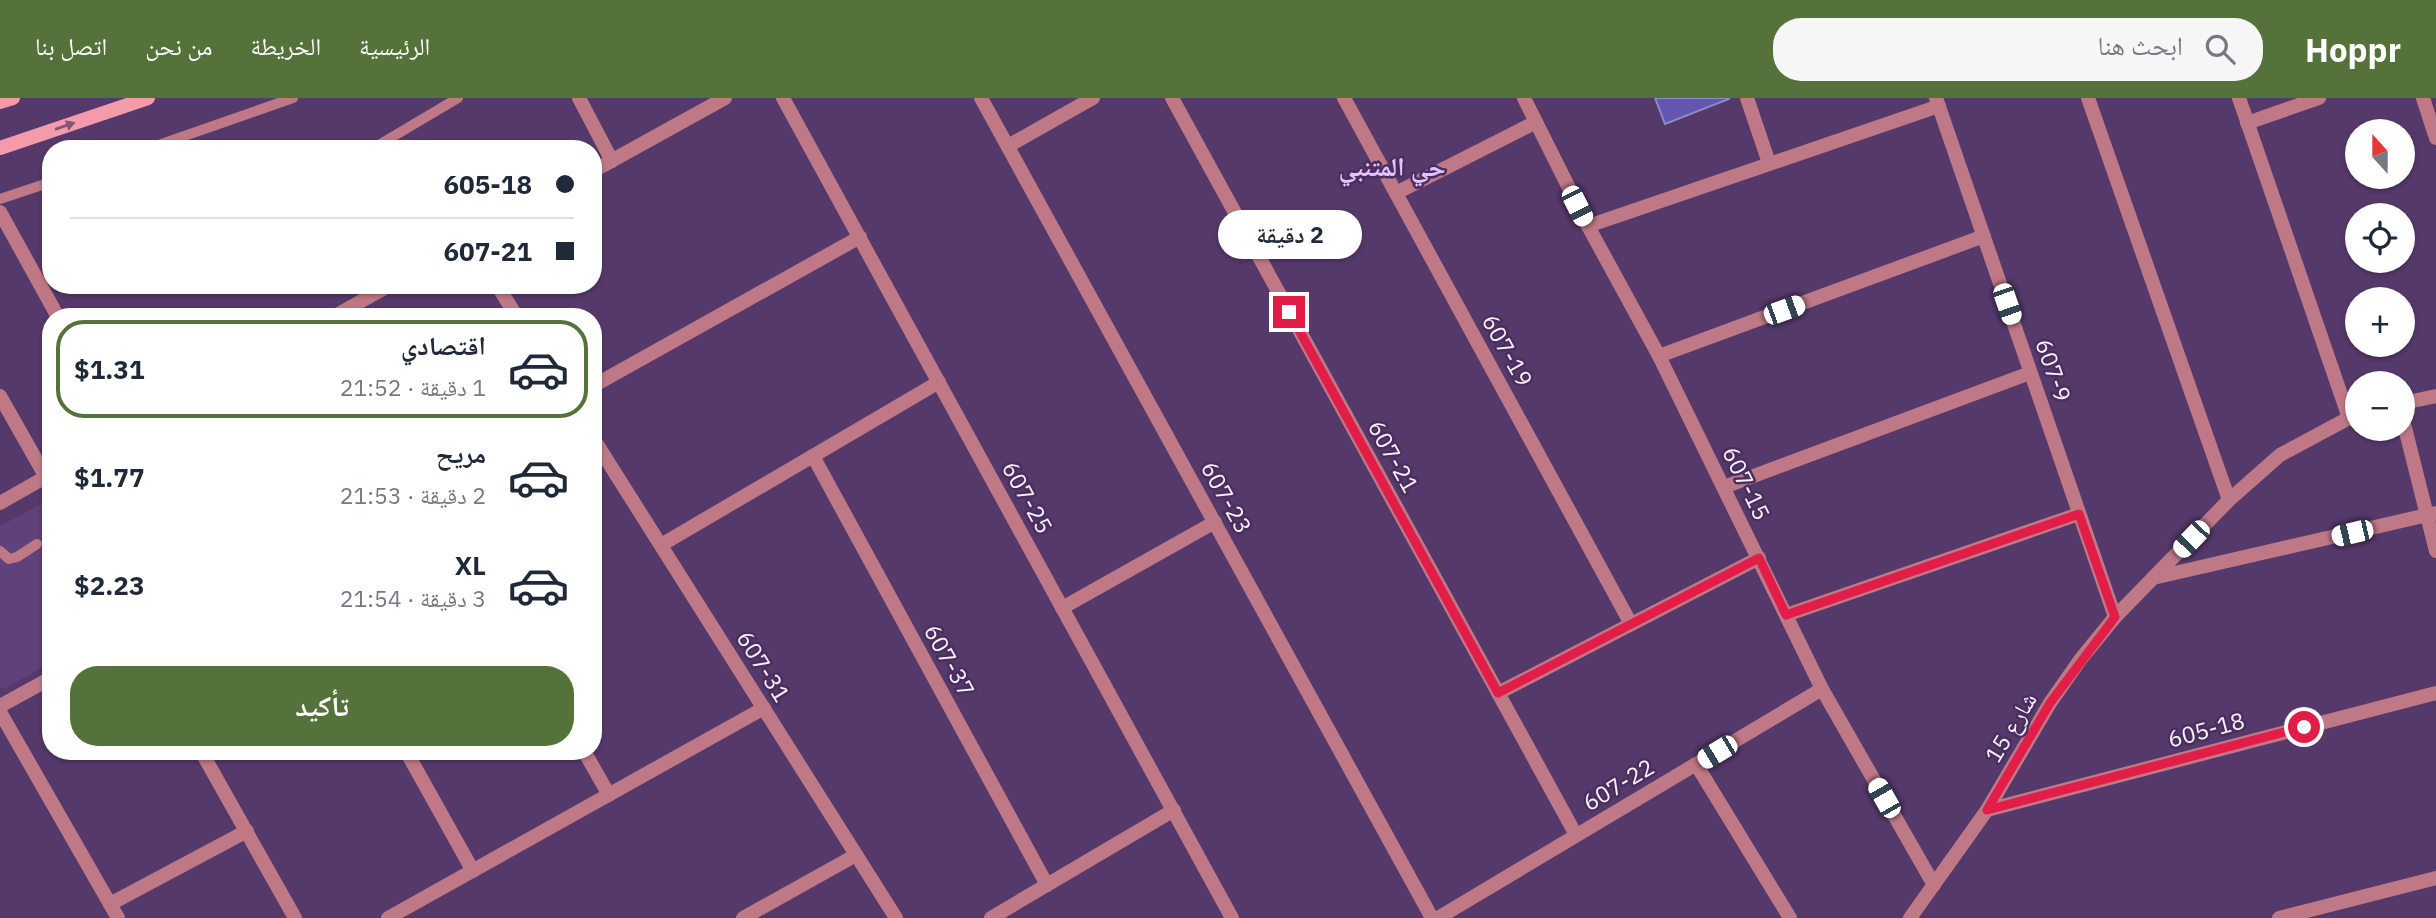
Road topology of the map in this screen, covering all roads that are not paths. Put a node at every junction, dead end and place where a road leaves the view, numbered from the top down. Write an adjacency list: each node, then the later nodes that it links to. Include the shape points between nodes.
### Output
1 (13, 98): 18 (main road)
2 (148, 98): 28 (main road, one-way to 2)
3 (293, 98): 23 (lane)
4 (458, 98): 24 (lane)
5 (579, 98): 25 (street)
6 (725, 98): 29 (street)
7 (783, 98): 38 (street, 607-25)
8 (981, 98): 27 (street, 607-23)
9 (1093, 98): 27 (street)
10 (1172, 98): 74 (street, 607-21)
11 (1344, 98): 33 (street, 607-19)
12 (1524, 98): 20 (street, 607-15)
13 (1747, 98): 30 (street)
14 (2088, 98): 57 (street)
15 (2239, 98): 21 (street)
16 (2319, 98): 21 (street)
17 (2423, 98): 22 (street)
18 (0, 102)
19 (1937, 102): 30 (street); 37 (street, 607-9)
20 (1536, 122): 33 (street); 36 (street, 607-15)
21 (2247, 123): 46 (street)
22 (2436, 138)
23 (173, 140)
24 (387, 140)
25 (601, 140)
26 (602, 142): 29 (street)
27 (1008, 146): 61 (street, 607-23)
28 (0, 148)
29 (612, 161): 31 (street)
30 (1769, 163): 36 (street)
31 (602, 166)
32 (42, 185): 34 (lane)
33 (1396, 193): 71 (street, 607-19)
34 (0, 200)
35 (0, 212): 39 (street)
36 (1588, 226): 42 (street, 607-15)
37 (1983, 236): 42 (street); 43 (street, 607-9)
38 (860, 237): 44 (street); 45 (street, 607-25)
39 (42, 288)
40 (375, 294): 41 (street)
41 (352, 308)
42 (1659, 356): 56 (street, 607-15)
43 (2031, 373): 56 (street); 59 (street, 607-9)
44 (602, 381)
45 (939, 382): 53 (street); 68 (street, 607-25)
46 (2345, 395)
47 (0, 396): 54 (street)
48 (2436, 396): 49 (street)
49 (2415, 400)
50 (2345, 421): 57 (street, شارع 15, via 2280,455)
51 (2409, 441): 60 (street)
52 (602, 452): 63 (street, 607-31)
53 (813, 457): 63 (street); 91 (street, 607-37)
54 (42, 467)
55 (42, 482): 58 (street)
56 (1724, 487): 66 (street, 607-15)
57 (2229, 500): 67 (street, شارع 15)
58 (0, 503)
59 (2079, 514): 69 (street); 70 (street, 607-9)
60 (2431, 515): 65 (street); 67 (street)
61 (1214, 522): 68 (street); 101 (street, 607-23)
62 (37, 544): 64 (lane, via 9,559)
63 (661, 545): 77 (street, 607-31)
64 (0, 551)
65 (2436, 551)
66 (1759, 558): 69 (street, 607-15); 71 (street)
67 (2153, 578): 70 (street, شارع 15)
68 (1062, 608): 84 (street, 607-25)
69 (1786, 615): 73 (street, 607-15)
70 (2115, 617): 85 (street, شارع 15, via 2050,703)
71 (1631, 624): 74 (street)
72 (42, 683): 76 (street)
73 (1822, 689): 82 (street, 607-22); 92 (street, 607-15)
74 (1498, 693): 87 (street, 607-21)
75 (2436, 693): 85 (street, 605-18)
76 (0, 706)
77 (764, 708): 83 (street); 88 (street, 607-31)
78 (0, 712): 93 (street)
79 (206, 760): 86 (street)
80 (411, 760): 89 (street)
81 (589, 760): 83 (street)
82 (1696, 764): 87 (street, 607-22); 102 (street)
83 (609, 795): 89 (street)
84 (1174, 810): 91 (street); 100 (street, 607-25)
85 (1987, 810): 92 (street, شارع 15)
86 (247, 831): 93 (street); 95 (street)
87 (1576, 835): 101 (street, 607-22)
88 (856, 855): 97 (street); 98 (street, 607-31)
89 (473, 871): 96 (street)
90 (2436, 878): 104 (street)
91 (1047, 885): 99 (street)
92 (1934, 885): 103 (street, شارع 15)
93 (110, 904): 94 (street)
94 (118, 918)
95 (295, 918)
96 (388, 918)
97 (743, 918)
98 (896, 918)
99 (991, 918)
100 (1232, 918)
101 (1435, 918)
102 (1790, 918)
103 (1910, 918)
104 (2279, 918)

